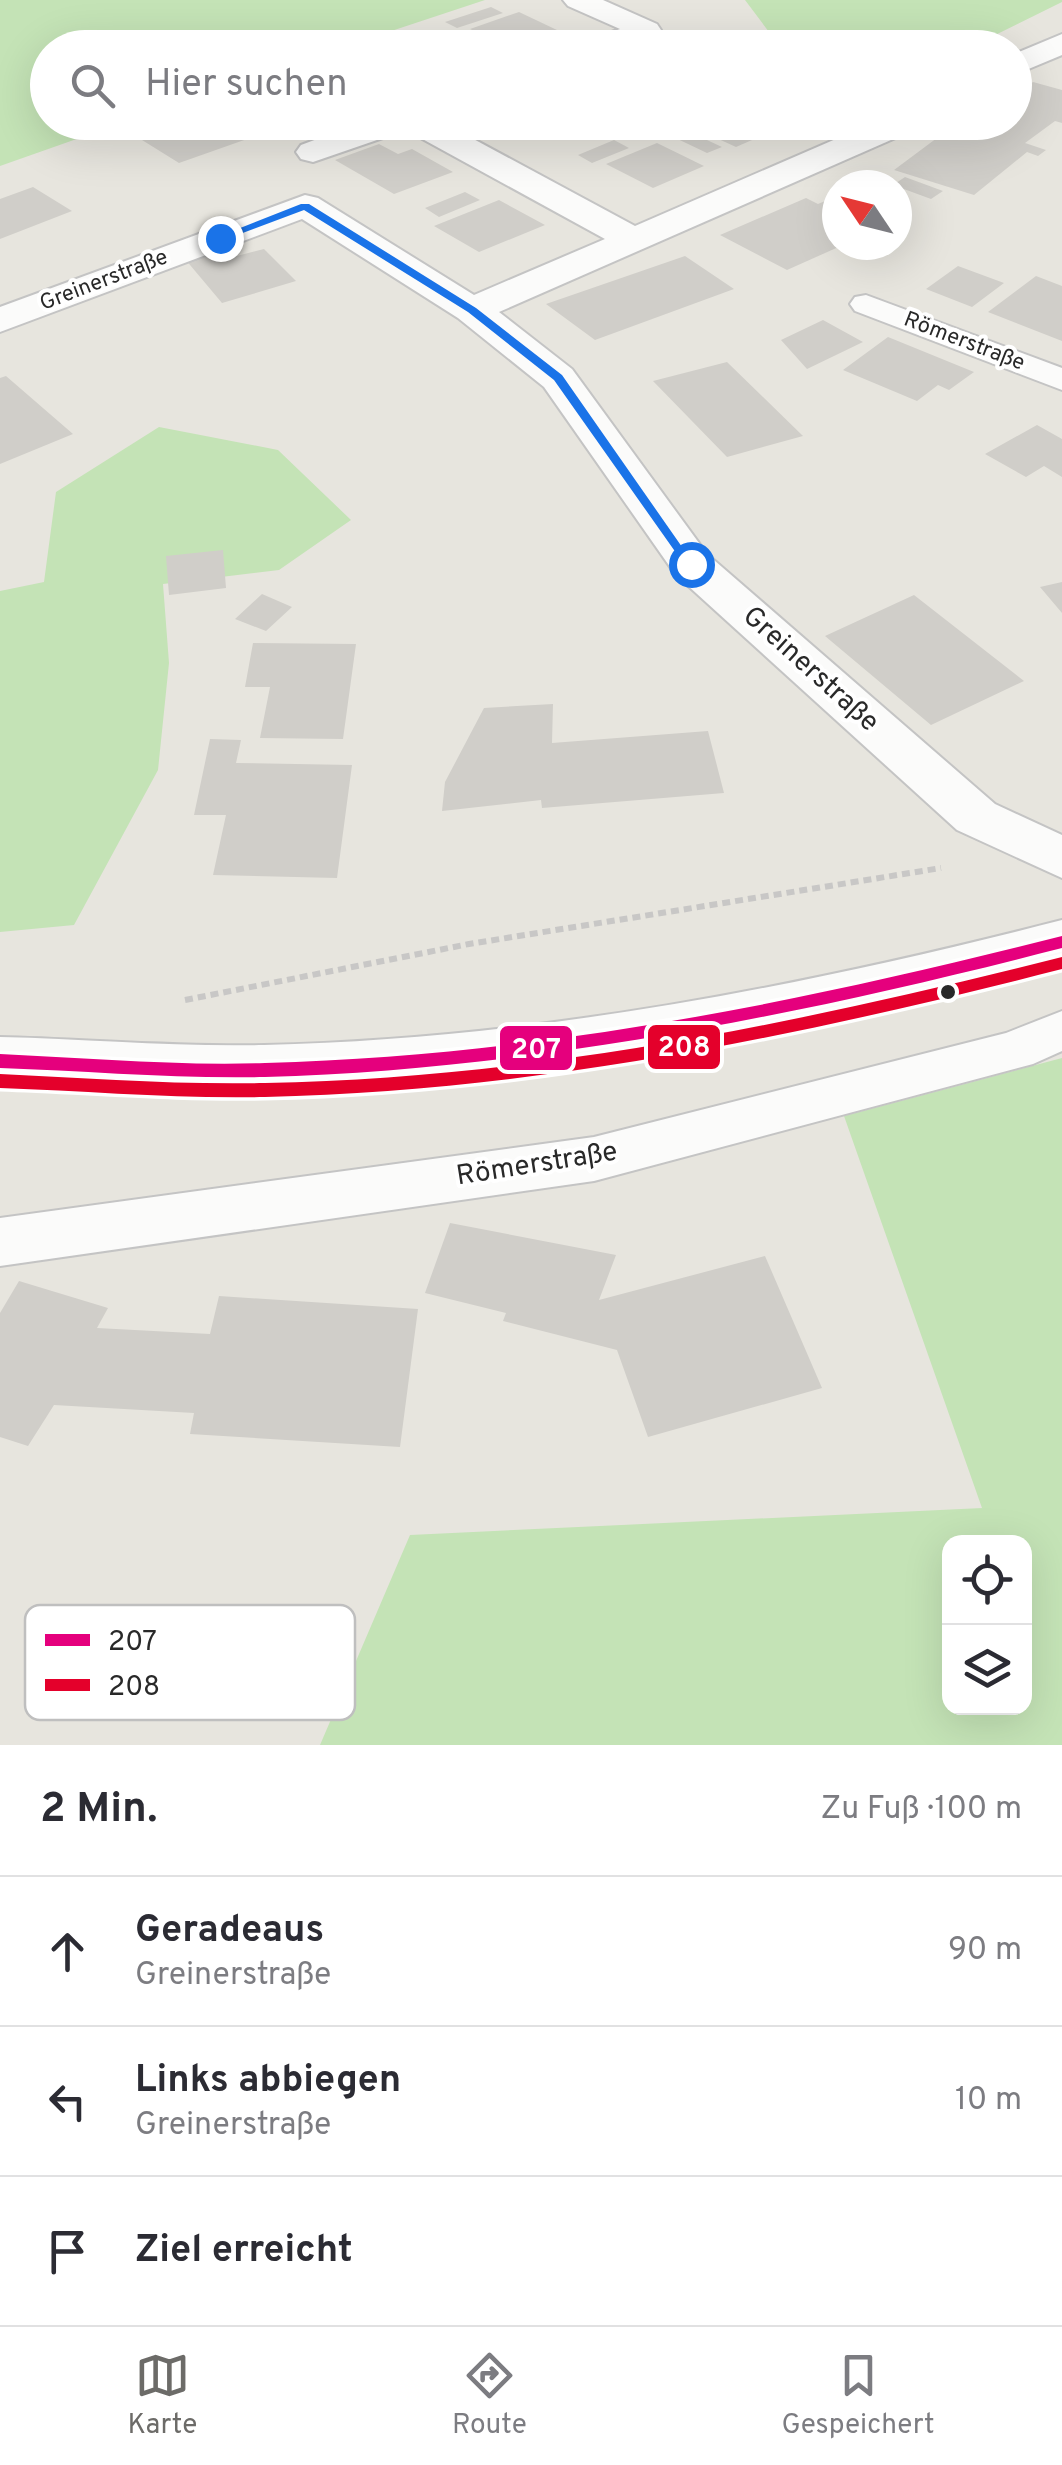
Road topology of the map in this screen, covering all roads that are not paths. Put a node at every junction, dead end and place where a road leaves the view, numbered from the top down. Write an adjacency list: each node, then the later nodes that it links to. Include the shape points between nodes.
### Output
1 (578, 0): 2 (street, via 658,26)
2 (647, 30)
3 (1062, 43): 4 (street)
4 (1032, 58)
5 (1032, 66): 6 (street)
6 (1062, 71)
7 (347, 140): 10 (street)
8 (449, 140): 11 (street)
9 (862, 140): 11 (street)
10 (314, 152)
11 (632, 239): 13 (street)
12 (866, 304): 15 (lane, Römerstraße)
13 (472, 310): 14 (street, Greinerstraße, via 305,206); 16 (street, Greinerstraße, via 558,378 691,564 976,818)
14 (0, 320)
15 (1062, 380)
16 (1062, 858)
17 (1062, 942): 19 (street, via 950,974 621,1037 300,1068)
18 (1062, 1030): 20 (lane, Römerstraße, via 1016,1050 594,1160)
19 (0, 1060)
20 (0, 1242)

